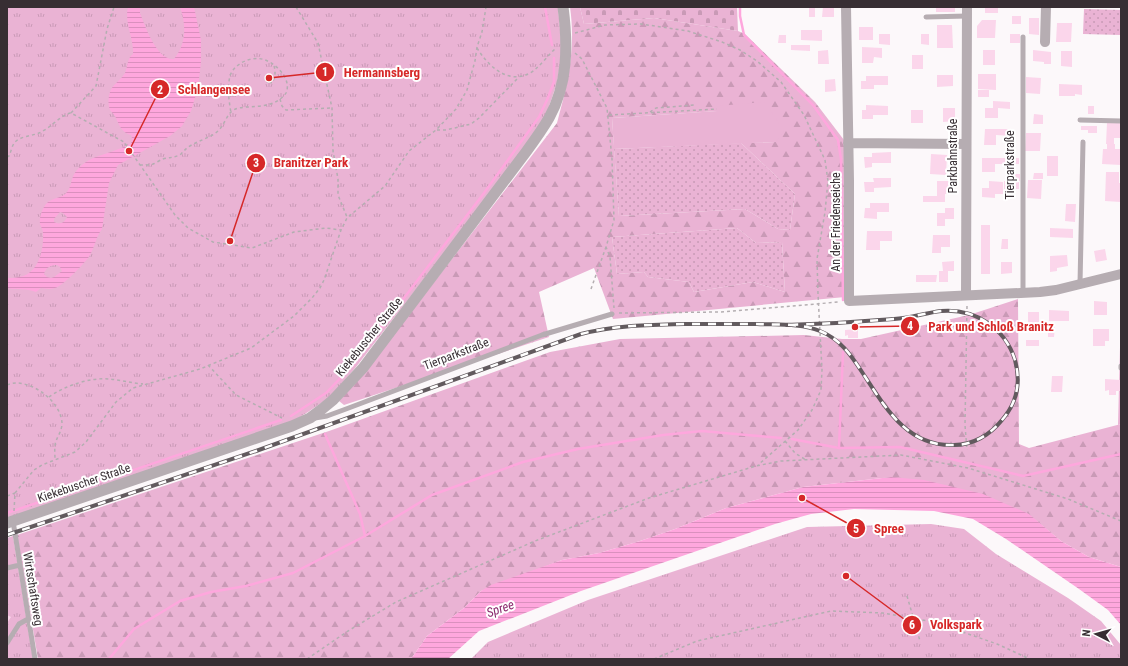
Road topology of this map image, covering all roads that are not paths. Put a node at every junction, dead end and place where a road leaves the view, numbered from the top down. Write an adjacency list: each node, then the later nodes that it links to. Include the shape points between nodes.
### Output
1 (563, 7): 18 (street, Kiekebuscher Straße, via 565,66 562,85 549,118 363,368 333,400)
2 (846, 7): 11 (street, An der Friedenseiche)
3 (1046, 7): 7 (street)
4 (967, 12): 5 (lane, Parkbahnstraße); 12 (street, Parkbahnstraße)
5 (926, 17)
6 (1023, 38): 15 (lane, Tierparkstraße)
7 (1045, 42)
8 (1080, 120): 9 (lane)
9 (1121, 121)
10 (1083, 142): 14 (lane)
11 (848, 143): 12 (street); 16 (street, An der Friedenseiche, via 849,301)
12 (966, 144): 16 (street, Parkbahnstraße)
13 (1121, 274): 14 (street)
14 (1080, 284): 15 (street, via 1056,290)
15 (1023, 293): 16 (street)
16 (966, 296)
17 (612, 314): 18 (lane, Tierparkstraße, via 542,335 327,416)
18 (310, 418): 19 (street, Kiekebuscher Straße)
19 (10, 522): 20 (lane, Wirtschaftsweg)
20 (20, 565): 21 (lane); 22 (lane, Wirtschaftsweg)
21 (7, 568)
22 (28, 619): 23 (lane, via 19,624); 24 (lane, Wirtschaftsweg)
23 (7, 643)
24 (35, 659)

